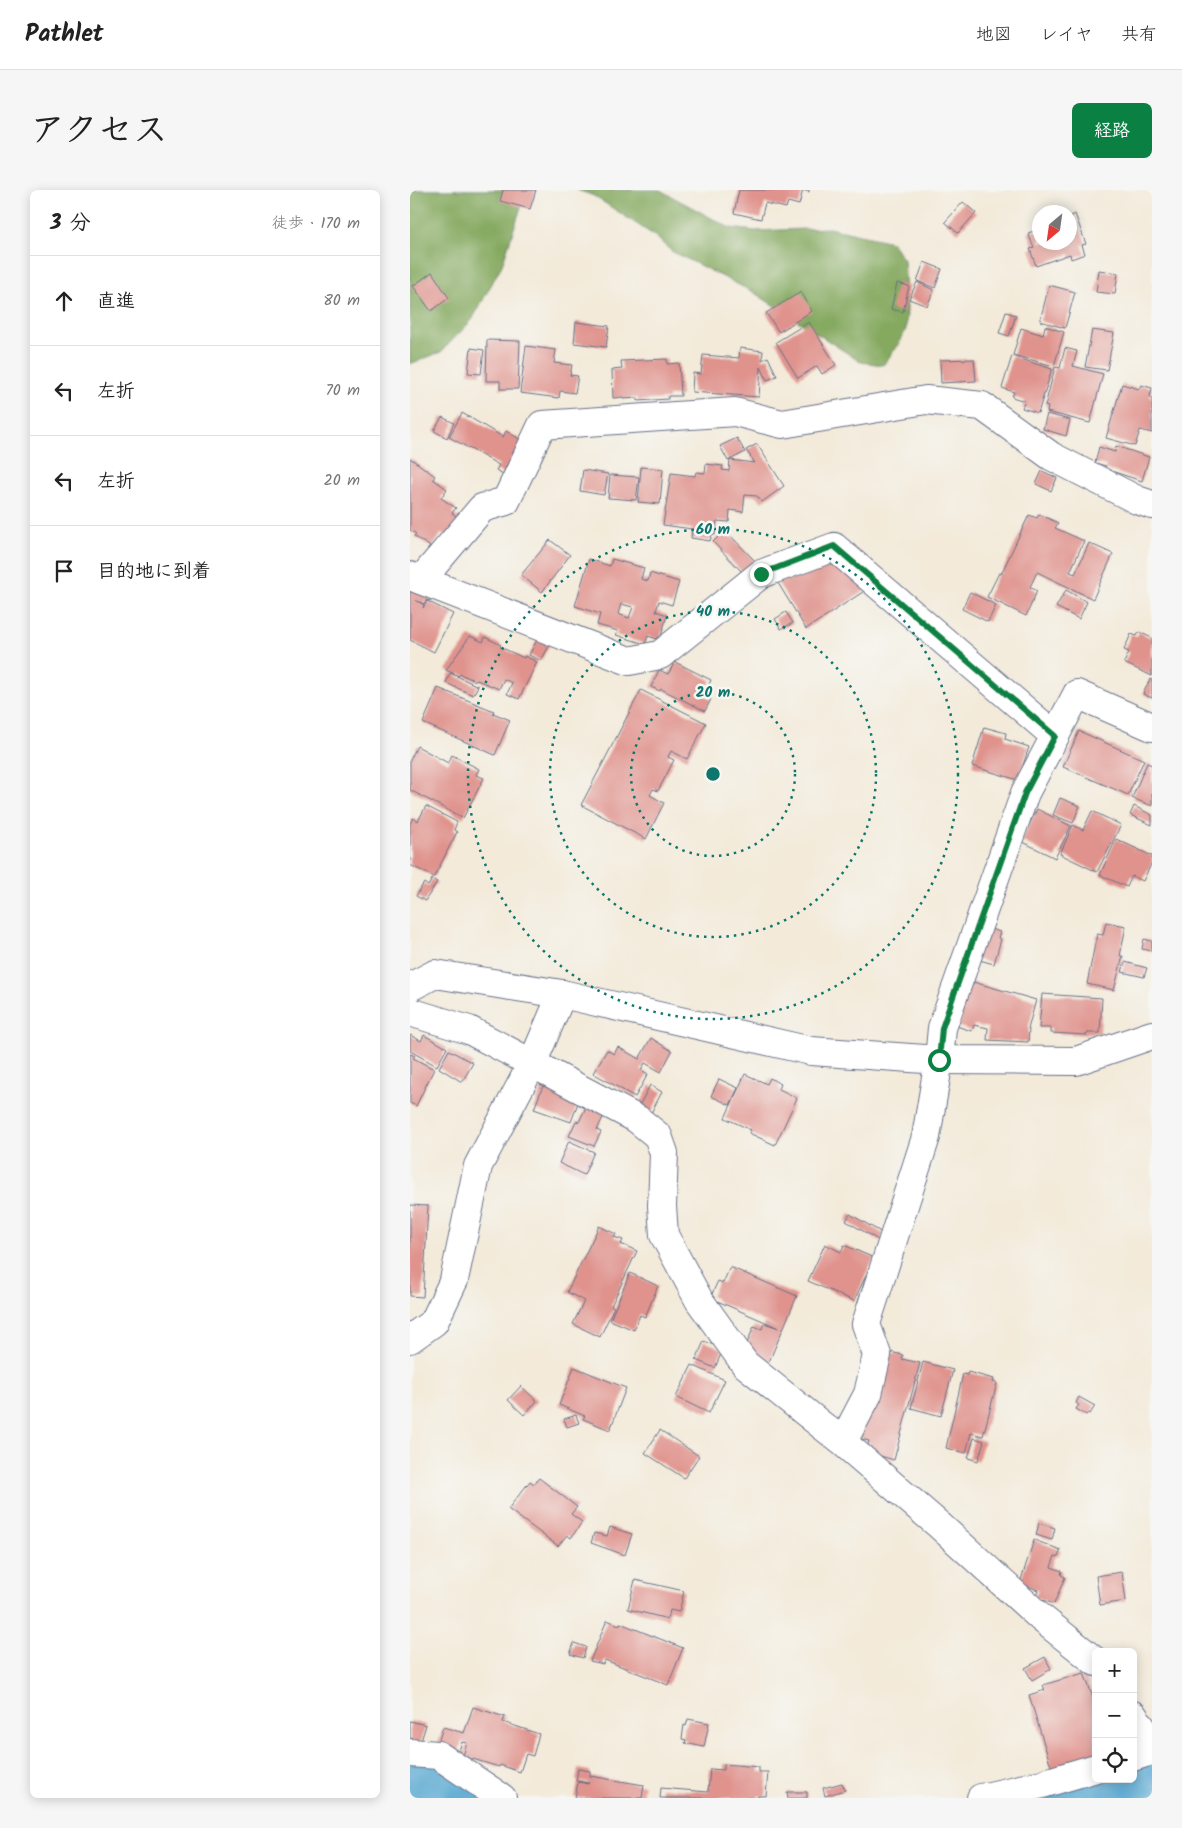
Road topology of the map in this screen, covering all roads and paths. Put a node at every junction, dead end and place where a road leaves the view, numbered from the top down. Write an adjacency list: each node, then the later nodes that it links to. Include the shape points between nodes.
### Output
1 (1152, 505): 2 (street, via 1051,456 982,406 926,400 782,424 735,412 542,425 506,502 482,508)
2 (416, 578): 4 (street, via 629,661 660,655 761,574 834,546)
3 (1152, 727): 4 (street, via 1077,694)
4 (1055, 736): 9 (street, via 1025,793 942,1028)
5 (410, 987): 6 (street, via 435,974)
6 (562, 994): 9 (street, via 811,1051); 10 (street)
7 (410, 1012): 10 (street, via 469,1030)
8 (1152, 1034): 9 (street, via 1076,1061)
9 (939, 1060): 12 (street, via 926,1137 866,1324 877,1355 868,1394 847,1434)
10 (532, 1064): 11 (street, via 478,1166 454,1280 434,1322); 12 (street, via 636,1119 658,1136 664,1154 664,1235 699,1300 745,1364)
11 (410, 1339)
12 (840, 1439): 13 (street, via 1040,1617)
13 (1092, 1659)
14 (1137, 1721): 15 (street)
15 (1152, 1742)
16 (1152, 1751): 18 (street)
17 (410, 1753): 20 (street, via 438,1755)
18 (1137, 1756)
19 (1092, 1769): 21 (street)
20 (502, 1798)
21 (981, 1798)

